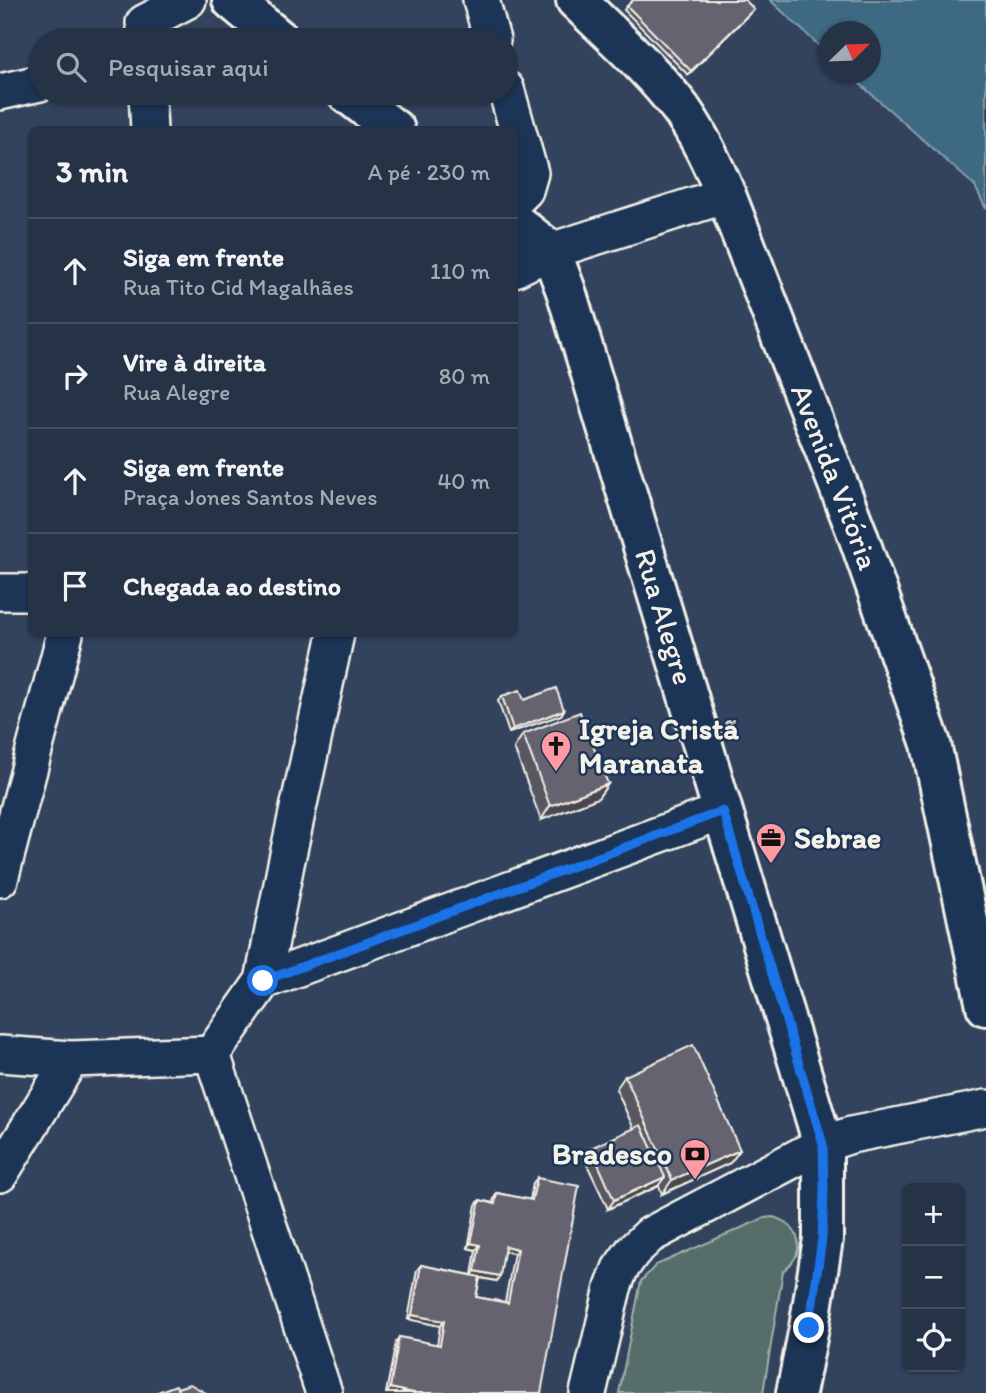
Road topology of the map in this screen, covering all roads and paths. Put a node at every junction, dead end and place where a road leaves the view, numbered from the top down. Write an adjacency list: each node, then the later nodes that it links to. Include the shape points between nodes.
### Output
1 (188, 0): 5 (street)
2 (232, 0): 6 (main road)
3 (481, 0): 7 (street)
4 (576, 0): 17 (main road, Avenida Vitória, via 653,75 680,109)
5 (144, 21)
6 (266, 28)
7 (489, 28)
8 (28, 86): 9 (street)
9 (0, 92)
10 (148, 105): 13 (street)
11 (363, 105): 14 (main road)
12 (511, 105): 15 (street)
13 (149, 126)
14 (390, 126)
15 (517, 126)
16 (518, 131): 18 (street, via 530,173)
17 (726, 195): 20 (street); 29 (main road, Avenida Vitória, via 857,533 931,744)
18 (518, 197)
19 (518, 225): 20 (main road)
20 (551, 251): 21 (street); 26 (main road, Rua Alegre)
21 (518, 267)
22 (0, 592): 23 (street)
23 (28, 592)
24 (64, 637): 27 (street)
25 (335, 637): 28 (street)
26 (723, 811): 28 (street); 34 (main road, Rua Alegre)
27 (0, 879)
28 (263, 981): 31 (street)
29 (986, 1006)
30 (0, 1054): 32 (street)
31 (212, 1054): 32 (street); 36 (street)
32 (71, 1059): 35 (street)
33 (986, 1108): 34 (street)
34 (823, 1144): 37 (street, via 650,1235 633,1251 613,1288); 38 (main road, Rua Alegre, via 822,1239)
35 (0, 1174)
36 (324, 1393)
37 (588, 1393)
38 (796, 1393)

